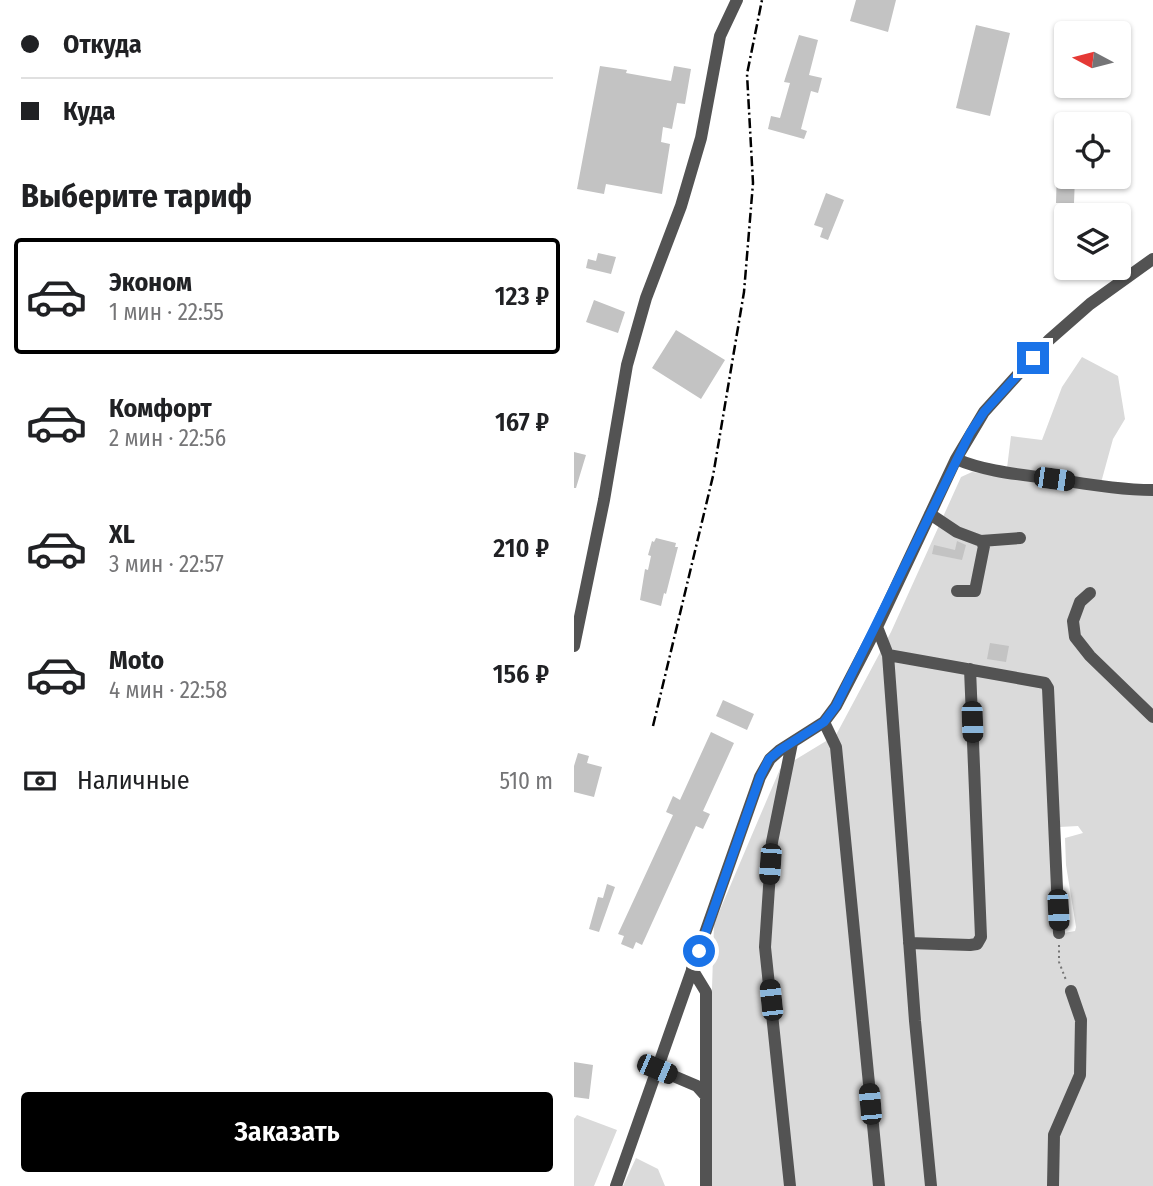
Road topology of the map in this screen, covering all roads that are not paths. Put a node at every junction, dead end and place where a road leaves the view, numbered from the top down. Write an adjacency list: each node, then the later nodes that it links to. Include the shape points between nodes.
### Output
1 (737, 0): 11 (street, via 720,36 701,138 627,365)
2 (1153, 259): 3 (street, via 1049,340 984,412)
3 (957, 459): 4 (street, via 1010,472 1124,490); 5 (street)
4 (1153, 490)
5 (930, 514): 7 (street); 10 (street)
6 (1020, 538): 7 (street)
7 (981, 541): 8 (street, via 984,546 975,591)
8 (957, 591)
9 (1090, 593): 14 (street, via 1080,602 1073,621 1075,637)
10 (877, 627): 12 (street); 15 (street)
11 (574, 646)
12 (888, 655): 13 (street); 18 (street)
13 (970, 669): 17 (street, via 1035,680 1048,688); 18 (street, via 981,937 970,945)
14 (1153, 718)
15 (824, 722): 16 (street); 26 (street, via 836,747)
16 (792, 743): 19 (street, via 769,759 760,777); 25 (street, via 772,842 765,947)
17 (1059, 933)
18 (909, 943): 27 (street)
19 (692, 970): 21 (street); 22 (street, via 706,992)
20 (1070, 991): 28 (street, via 1081,1020 1080,1075 1054,1135)
21 (657, 1069): 22 (street, via 697,1086); 23 (street)
22 (705, 1095): 24 (street)
23 (616, 1186)
24 (706, 1186)
25 (790, 1186)
26 (878, 1186)
27 (932, 1186)
28 (1053, 1186)

